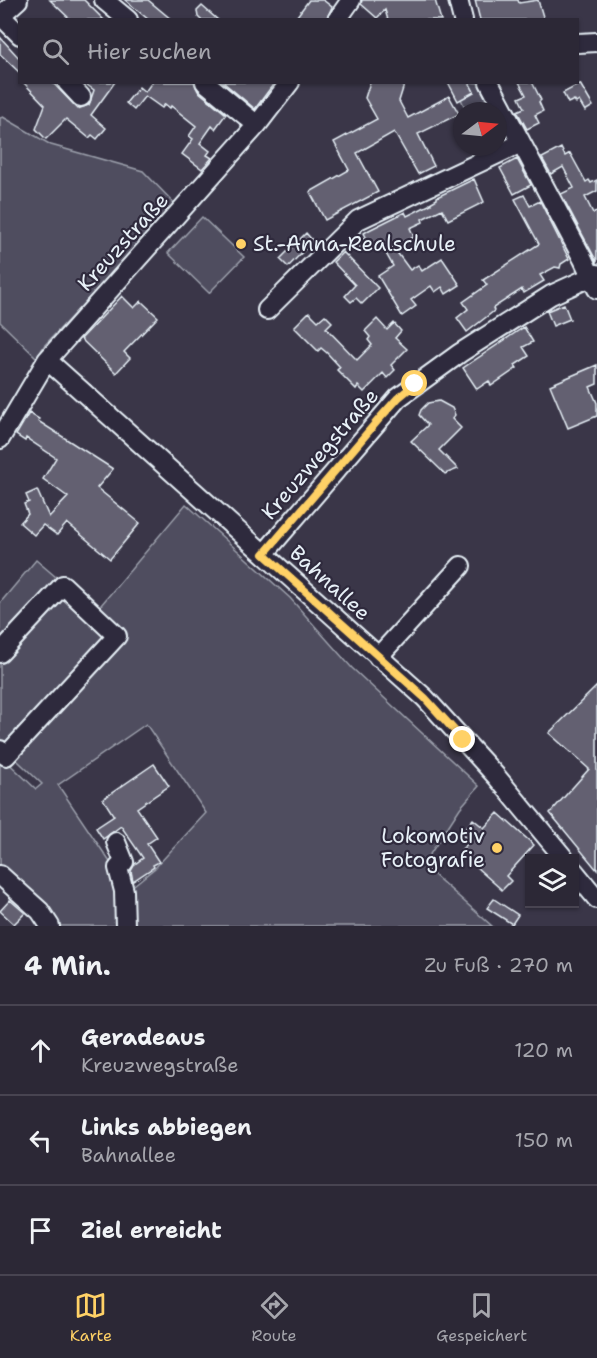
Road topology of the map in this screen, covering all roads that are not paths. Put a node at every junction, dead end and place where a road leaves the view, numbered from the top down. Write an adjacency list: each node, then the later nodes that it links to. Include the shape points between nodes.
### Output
1 (18, 0): 5 (street)
2 (104, 0): 6 (street)
3 (351, 0): 7 (street)
4 (458, 0): 8 (street)
5 (0, 16): 9 (street)
6 (126, 18)
7 (338, 18)
8 (462, 18)
9 (18, 33)
10 (597, 42): 11 (street)
11 (579, 43)
12 (69, 84): 16 (street)
13 (207, 84): 17 (street)
14 (288, 84): 17 (street, Kreuzstraße)
15 (490, 84): 18 (street)
16 (81, 97)
17 (257, 125): 21 (street, Kreuzstraße)
18 (521, 143): 19 (street); 20 (street, via 358,220)
19 (595, 280): 23 (street, Kreuzwegstraße, via 551,296 398,398)
20 (267, 310)
21 (47, 360): 22 (street, Kreuzstraße); 23 (street, Bahnallee)
22 (0, 439)
23 (264, 554): 26 (street, Bahnallee)
24 (461, 566): 26 (street)
25 (0, 653): 27 (street, via 63,585 117,636 6,756)
26 (378, 657): 29 (street, Bahnallee, via 425,698)
27 (0, 750)
28 (116, 842): 34 (street, via 124,862 118,868 124,891)
29 (561, 854)
30 (0, 874): 33 (street, via 40,910)
31 (579, 877): 32 (street)
32 (597, 899)
33 (50, 926)
34 (125, 926)

